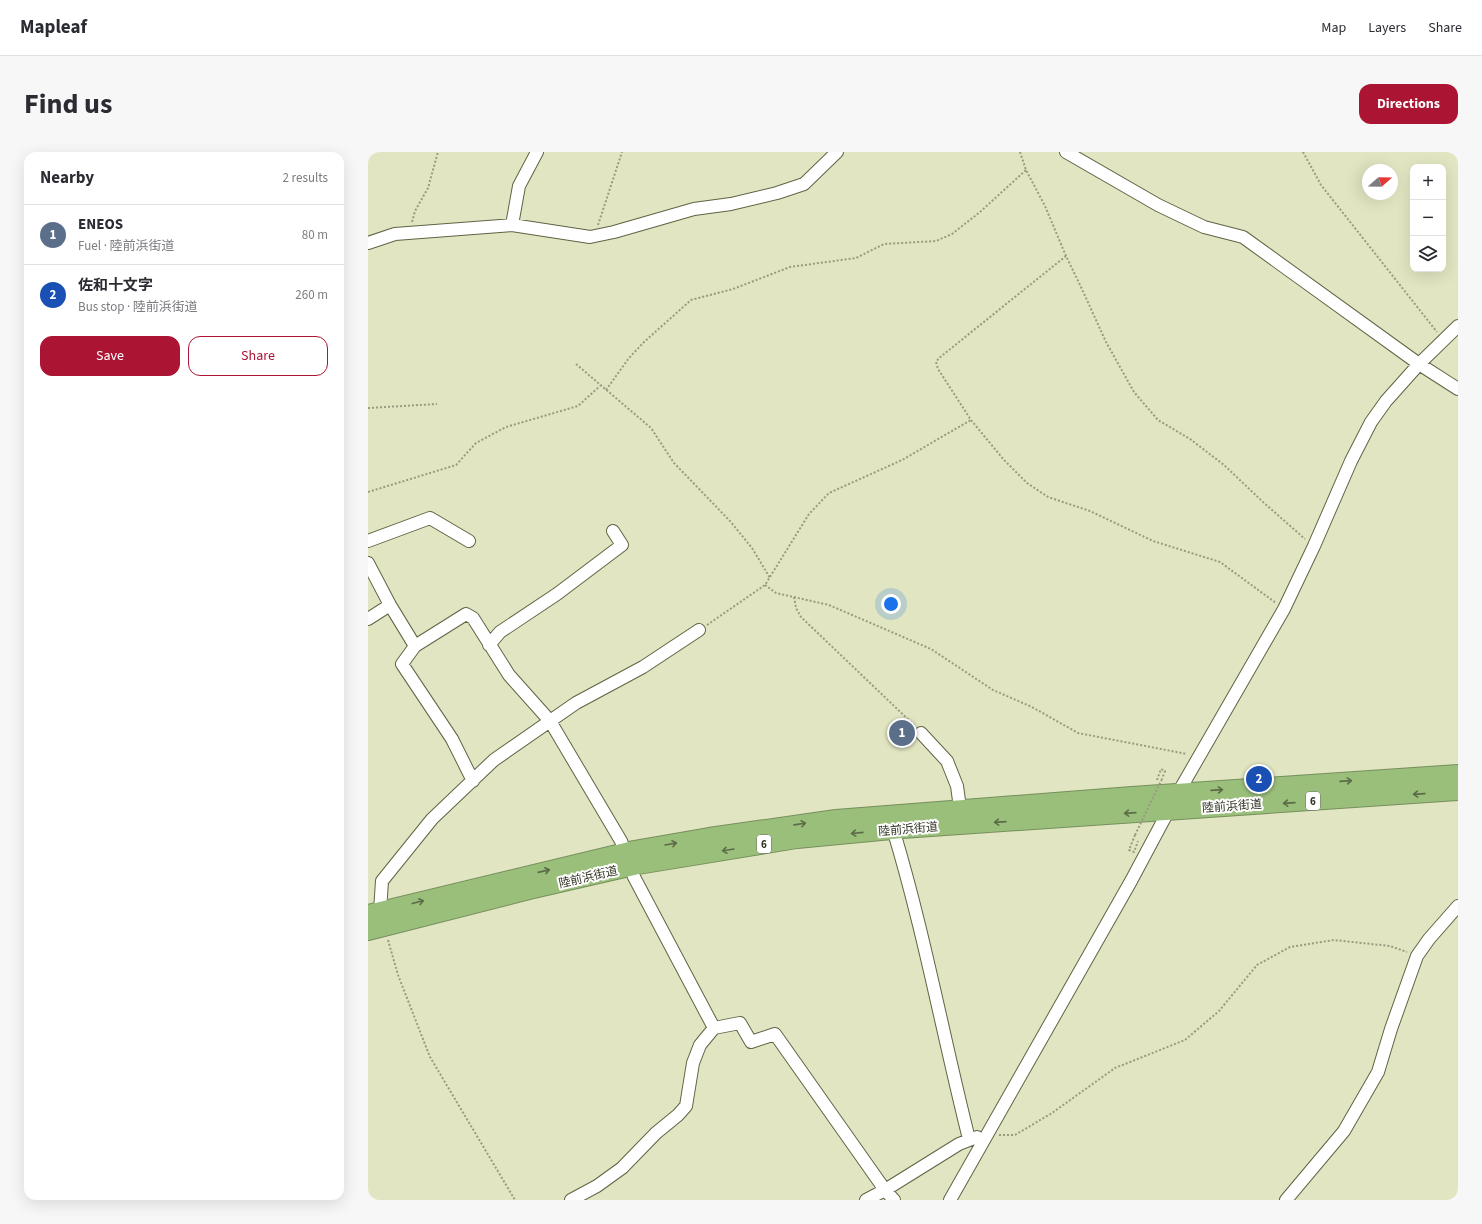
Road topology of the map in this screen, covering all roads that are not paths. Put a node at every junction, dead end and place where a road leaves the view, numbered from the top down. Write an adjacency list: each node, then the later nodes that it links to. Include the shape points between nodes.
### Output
1 (537, 152): 4 (street, via 520,186)
2 (837, 152): 4 (street, via 804,184 777,193 694,210 614,232 590,237)
3 (1066, 152): 7 (street, via 1158,205 1204,227 1243,237)
4 (512, 225): 5 (street, via 410,232)
5 (368, 243)
6 (1458, 326): 7 (street)
7 (1419, 364): 8 (street); 23 (street, via 1371,422 1350,461 1284,609)
8 (1458, 389)
9 (613, 531): 16 (street, via 622,545 557,594 500,632)
10 (368, 541): 11 (street, via 430,518)
11 (469, 541)
12 (368, 563): 13 (street)
13 (390, 605): 14 (street); 17 (street)
14 (368, 618)
15 (699, 630): 18 (street, via 643,667 576,703)
16 (489, 645): 17 (street, via 473,618 466,614); 18 (street, via 509,675)
17 (415, 646): 21 (street, via 402,664 452,739)
18 (550, 721): 21 (street, via 494,760); 27 (street, via 622,841)
19 (921, 732): 25 (street, via 947,760 957,786)
20 (1458, 774): 23 (highway, 陸前浜街道 / 6, one-way to 20)
21 (472, 781): 29 (street, via 432,819 382,881)
22 (1458, 791): 24 (highway, 陸前浜街道 / 6, one-way to 24)
23 (1178, 793): 24 (street); 25 (highway, 陸前浜街道 / 6)
24 (1169, 811): 25 (highway, 陸前浜街道 / 6, one-way to 25); 31 (street)
25 (961, 817): 26 (highway, 陸前浜街道 / 6); 27 (highway, 陸前浜街道 / 6, one-way to 25, via 709,837 836,819)
26 (893, 830): 27 (highway, 陸前浜街道 / 6, one-way to 27); 32 (street, via 909,883)
27 (628, 860): 29 (highway, 陸前浜街道 / 6, via 529,890); 30 (street, via 634,877)
28 (1458, 906): 38 (street, via 1417,956 1378,1072 1344,1131)
29 (375, 921)
30 (714, 1028): 33 (street, via 740,1023 751,1042 775,1034); 34 (street, via 700,1045 693,1063 686,1106 622,1168)
31 (986, 1136): 32 (street); 37 (street)
32 (969, 1139): 33 (street)
33 (885, 1190): 35 (street); 36 (street)
34 (571, 1200)
35 (866, 1200)
36 (894, 1200)
37 (950, 1200)
38 (1286, 1200)

